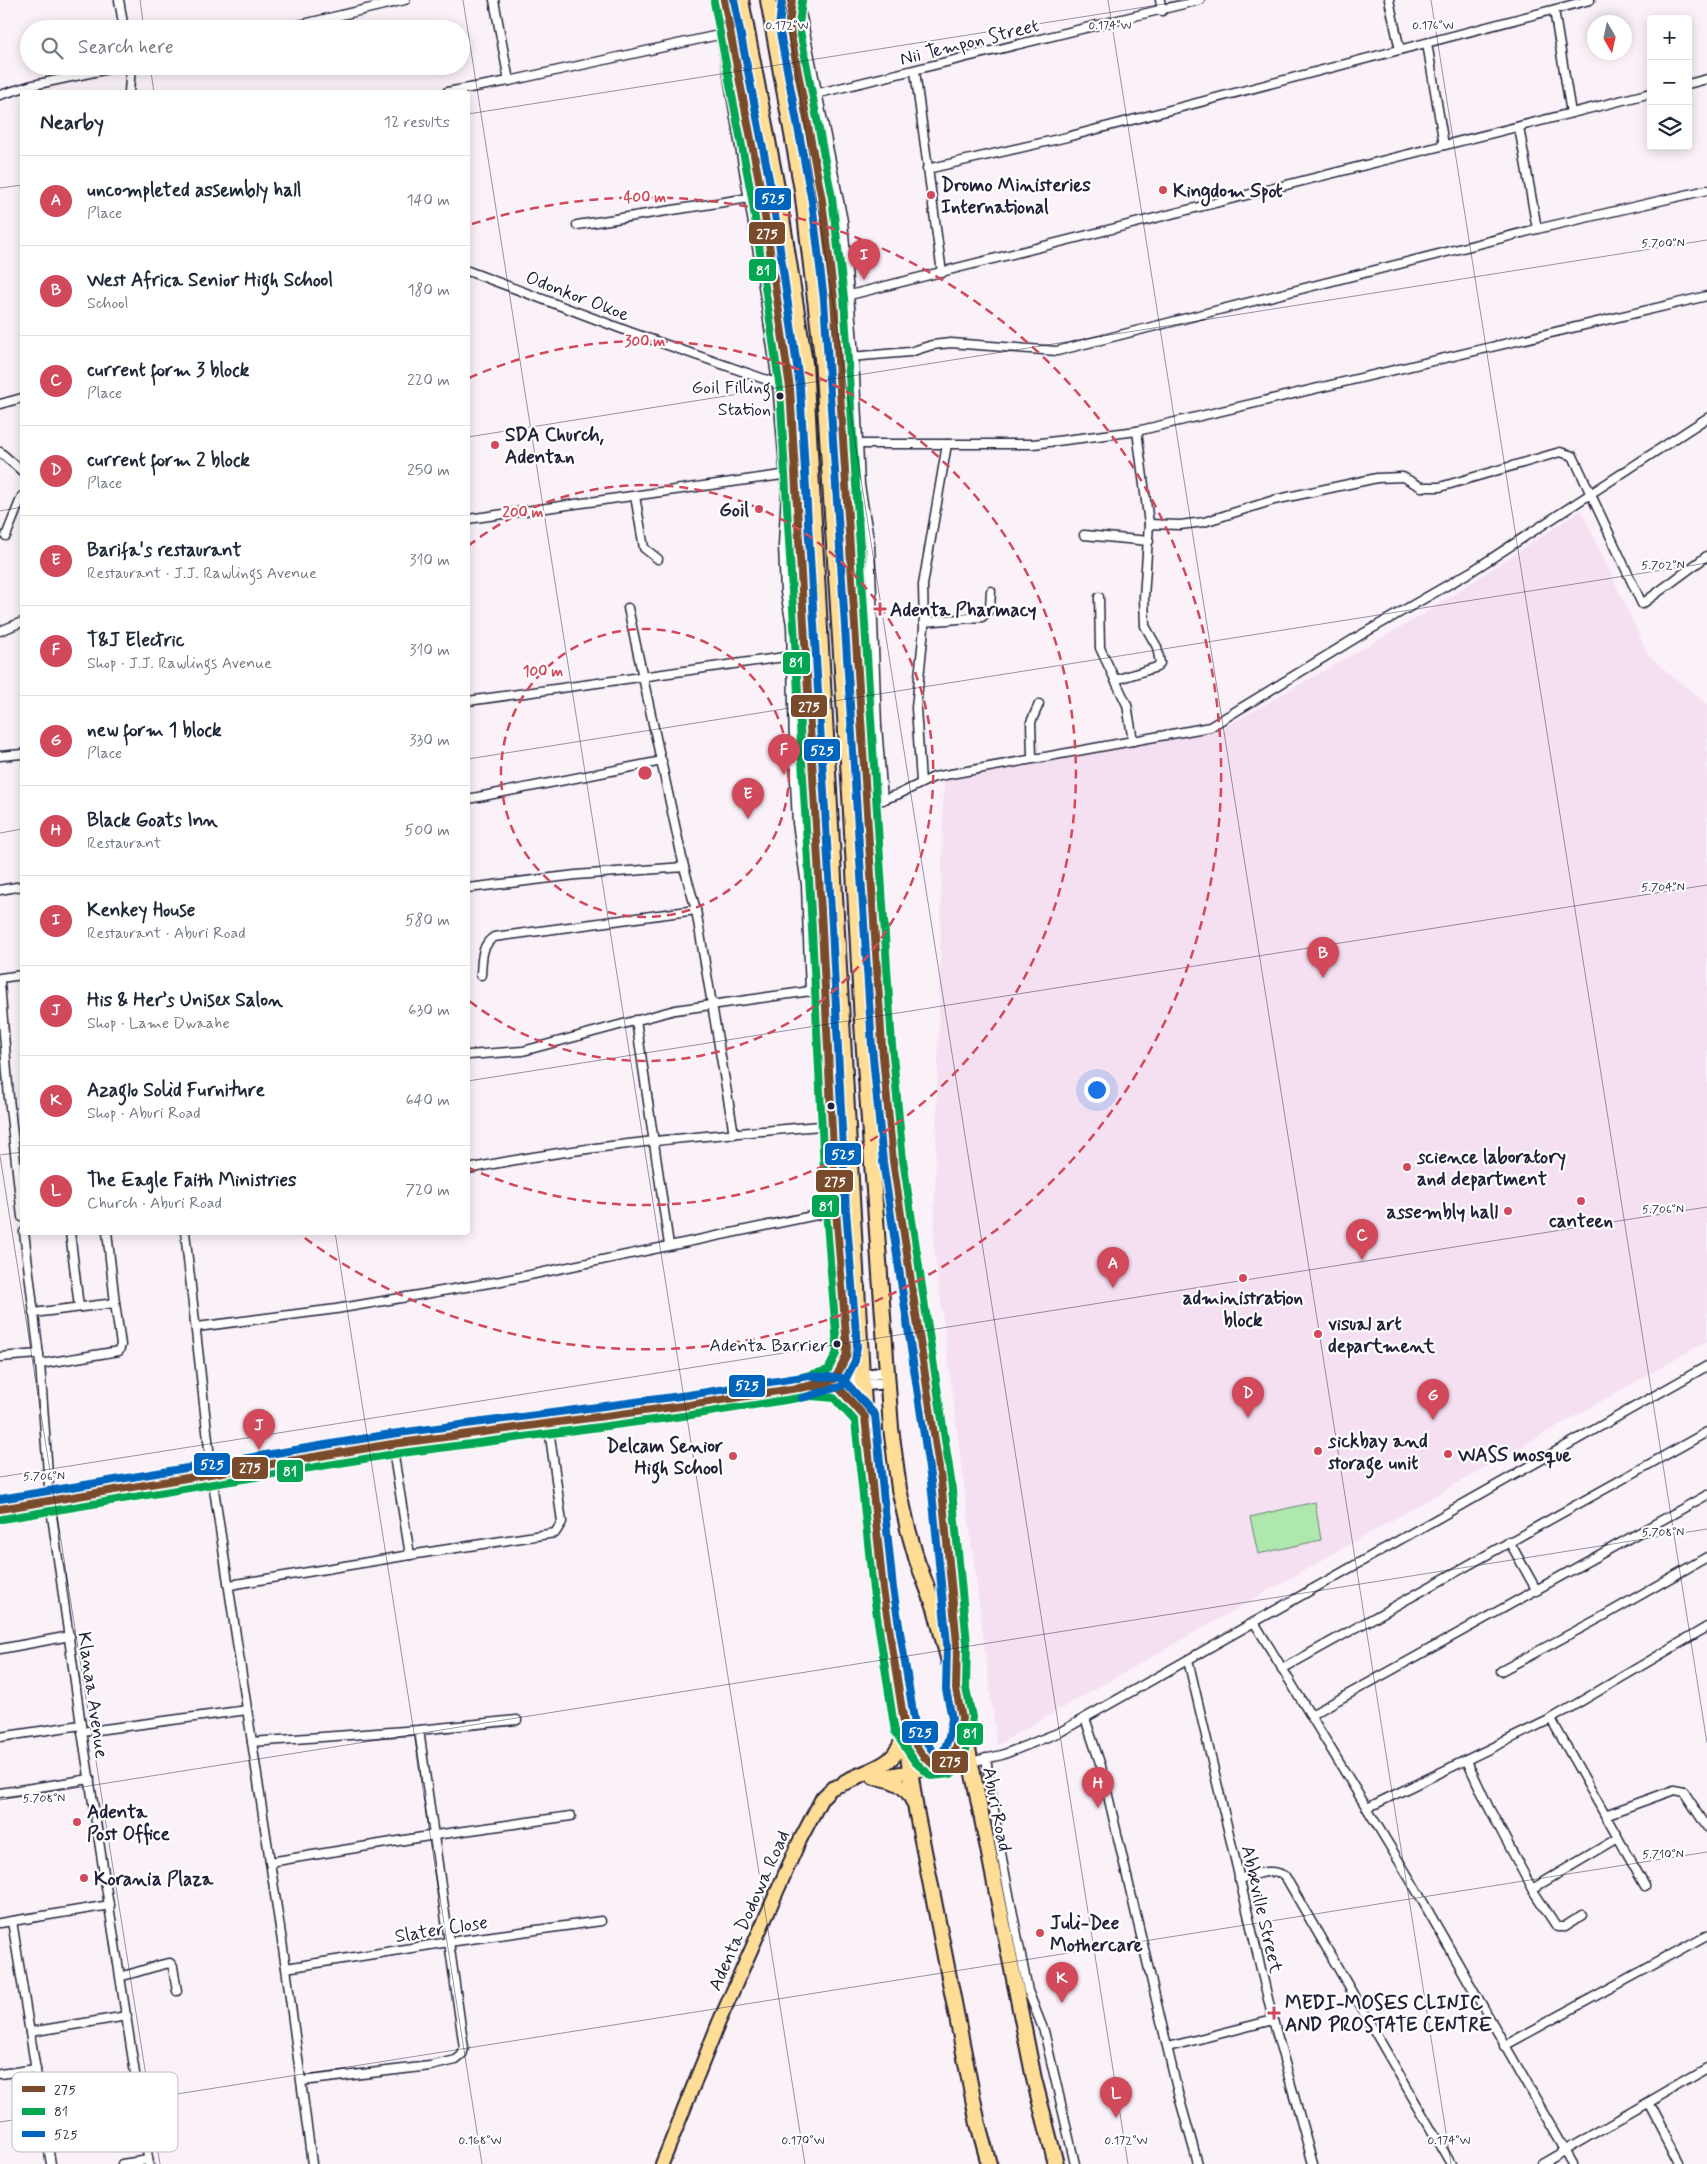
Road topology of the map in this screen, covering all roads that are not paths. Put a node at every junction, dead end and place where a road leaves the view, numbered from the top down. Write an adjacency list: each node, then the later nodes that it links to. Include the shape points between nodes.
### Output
1 (118, 0): 17 (street)
2 (404, 0): 18 (street)
3 (494, 0): 27 (street)
4 (715, 0): 20 (street)
5 (724, 0): 19 (street)
6 (741, 0): 45 (highway)
7 (768, 0): 37 (highway, Aburi Road)
8 (792, 0): 34 (street, via 790,25)
9 (797, 0): 31 (street)
10 (1160, 0): 16 (street)
11 (1200, 0): 16 (street, Nii Tempon Street)
12 (1389, 0): 22 (street)
13 (1590, 0): 14 (street)
14 (1571, 2): 15 (street)
15 (1554, 10): 21 (street); 35 (street)
16 (1162, 11): 23 (street, Nii Tempon Street)
17 (122, 20)
18 (320, 20)
19 (730, 32): 20 (street); 42 (street)
20 (720, 34): 27 (street); 43 (street)
21 (1427, 43): 22 (street); 38 (street)
22 (1400, 50): 40 (street, via 1067,137)
23 (915, 71): 31 (street, Nii Tempon Street); 40 (street)
24 (80, 75): 33 (street)
25 (130, 75): 29 (street)
26 (1707, 79): 28 (street)
27 (509, 81): 30 (street)
28 (1692, 83)
29 (128, 90)
30 (458, 90)
31 (816, 94): 34 (street, Nii Tempon Street); 50 (street, via 843,221)
32 (1647, 94): 35 (street)
33 (0, 95)
34 (803, 97): 39 (street)
35 (1571, 113): 36 (street)
36 (1519, 127): 38 (street); 46 (street)
37 (793, 136): 39 (highway); 101 (highway, Aburi Road, via 822,358)
38 (1444, 145): 49 (street)
39 (816, 166): 52 (street)
40 (928, 169): 49 (street)
41 (1707, 190): 46 (street)
42 (762, 196): 43 (street); 47 (street)
43 (748, 198): 44 (street); 55 (street)
44 (577, 225)
45 (784, 226): 47 (highway); 89 (highway, via 805,363)
46 (1537, 229): 53 (street, via 1057,351 951,343 910,352)
47 (772, 255): 56 (street)
48 (470, 271): 55 (street, Odonkor Okoe)
49 (942, 273): 50 (street)
50 (849, 296): 52 (street); 53 (street)
51 (1707, 296): 60 (street)
52 (834, 299): 54 (street)
53 (854, 356): 54 (street); 62 (street)
54 (838, 358): 61 (street)
55 (776, 384): 56 (street, Odonkor Okoe); 67 (street)
56 (790, 388): 66 (street)
57 (20, 399): 58 (street)
58 (0, 404)
59 (1707, 418): 68 (street)
60 (1137, 431): 63 (street, via 1033,444); 72 (street)
61 (843, 444): 62 (street); 100 (street)
62 (857, 444): 63 (street); 99 (street, via 861,497 870,545)
63 (947, 444): 81 (street, via 923,585)
64 (0, 452): 65 (street)
65 (20, 469)
66 (796, 473): 67 (street); 84 (street)
67 (785, 474): 69 (street); 85 (street, via 785,592 792,625)
68 (1590, 492): 72 (street, via 1573,456 1560,452 1440,487 1421,487 1403,477 1377,478 1274,500 1204,522); 76 (street, via 1642,604); 92 (street, via 1472,571 1359,636 1222,722 1210,728)
69 (634, 496): 71 (street); 77 (street, via 644,548)
70 (20, 501): 74 (street)
71 (470, 519)
72 (1149, 524): 75 (street)
73 (1084, 535): 75 (street)
74 (6, 536)
75 (1148, 541): 87 (street, via 1145,626 1157,647 1160,663 1157,667)
76 (1707, 556)
77 (658, 559)
78 (991, 591): 81 (street, via 990,609 982,618)
79 (1099, 597): 87 (street, via 1100,648)
80 (628, 608): 86 (street)
81 (924, 622): 97 (street, via 916,708)
82 (20, 623): 83 (street)
83 (0, 631)
84 (806, 654): 85 (street); 88 (street)
85 (792, 656): 86 (street); 115 (street, via 797,823 806,885)
86 (645, 678): 90 (street); 96 (street)
87 (1115, 680): 92 (street, via 1127,705)
88 (808, 690): 89 (highway); 108 (street)
89 (823, 690): 109 (highway)
90 (470, 701)
91 (1039, 704): 95 (street, via 1031,722)
92 (1133, 741): 95 (street)
93 (20, 754): 94 (street)
94 (0, 756)
95 (1032, 758): 97 (street)
96 (662, 761): 98 (street); 103 (street)
97 (920, 782): 99 (street)
98 (470, 798)
99 (883, 800): 100 (street)
100 (867, 805): 102 (street)
101 (852, 826): 102 (highway); 140 (highway, Aburi Road)
102 (867, 827): 163 (street, via 893,1161 941,1481 957,1644)
103 (684, 867): 105 (street); 107 (street)
104 (20, 886): 106 (street)
105 (470, 888)
106 (0, 890)
107 (696, 910): 111 (street, via 494,937 484,950); 116 (street)
108 (823, 944): 109 (highway); 114 (street)
109 (838, 945): 122 (highway)
110 (20, 975): 112 (street)
111 (481, 975)
112 (0, 978)
113 (0, 982): 125 (street)
114 (825, 989): 115 (street); 119 (street)
115 (810, 992): 116 (street)
116 (713, 1005): 117 (street); 120 (street)
117 (636, 1020): 118 (street, via 523,1051); 121 (street)
118 (470, 1055)
119 (831, 1124): 120 (street); 124 (street)
120 (734, 1134): 121 (street)
121 (654, 1140): 123 (street, via 536,1155); 131 (street)
122 (850, 1168): 124 (highway); 141 (highway)
123 (470, 1169)
124 (834, 1169): 126 (street)
125 (20, 1199)
126 (836, 1211): 131 (street); 142 (street, via 847,1347)
127 (24, 1235): 134 (street, Klanaa Avenue)
128 (70, 1235): 133 (street)
129 (107, 1235): 132 (street)
130 (185, 1235): 135 (street)
131 (669, 1245): 135 (street, via 501,1281 336,1309)
132 (115, 1303): 133 (street); 138 (street, via 119,1351)
133 (79, 1307): 134 (street)
134 (33, 1314): 136 (street, Klanaa Avenue)
135 (197, 1327): 147 (street, via 203,1414)
136 (38, 1354): 137 (street); 138 (street, Klanaa Avenue)
137 (0, 1358)
138 (40, 1364): 149 (street, Klanaa Avenue)
139 (1707, 1366): 156 (street)
140 (886, 1378): 141 (street); 163 (highway, Aburi Road, via 899,1490)
141 (863, 1381): 142 (street); 143 (highway)
142 (837, 1384): 143 (highway); 144 (street)
143 (865, 1416): 171 (highway, via 883,1589)
144 (548, 1422): 146 (street); 152 (street, via 562,1522 555,1533)
145 (1707, 1432): 151 (street)
146 (392, 1444): 147 (street); 152 (street)
147 (212, 1476): 149 (street); 154 (street)
148 (1707, 1495): 155 (street)
149 (50, 1501): 150 (street); 158 (street, Klanaa Avenue)
150 (0, 1509)
151 (1508, 1542): 155 (street); 161 (street)
152 (410, 1555): 154 (street)
153 (1707, 1557): 162 (street)
154 (230, 1586): 164 (street)
155 (1537, 1591): 165 (street)
156 (1254, 1622): 160 (street); 161 (street)
157 (1707, 1627): 168 (street)
158 (70, 1636): 159 (street); 170 (street, Klanaa Avenue)
159 (0, 1649)
160 (1188, 1660): 167 (street); 192 (street, Abbeville Street)
161 (1282, 1669): 165 (street)
162 (1501, 1671)
163 (956, 1689): 166 (highway, Aburi Road)
164 (247, 1710): 170 (street); 174 (street)
165 (1311, 1715): 184 (street)
166 (962, 1718): 177 (highway, Aburi Road); 178 (highway, via 958,1740)
167 (1085, 1718): 175 (street, via 1060,1732); 209 (street, via 1101,1766)
168 (1551, 1719): 176 (street); 186 (street)
169 (517, 1720): 172 (street)
170 (82, 1729): 173 (street); 181 (street, Klanaa Avenue)
171 (905, 1729): 178 (highway, via 923,1756); 179 (highway); 182 (highway, via 898,1753 891,1760)
172 (419, 1730): 174 (street); 189 (street)
173 (0, 1737)
174 (252, 1742): 191 (street)
175 (986, 1758): 177 (street); 224 (street, via 998,1844 1028,1991 1044,2031)
176 (1467, 1760): 184 (street); 194 (street)
177 (970, 1762): 178 (main road, Adenta Dodowa Road); 223 (highway, Aburi Road, via 1034,2079)
178 (942, 1766): 179 (main road, Adenta Dodowa Road)
179 (911, 1771): 180 (main road, Adenta Dodowa Road); 185 (highway)
180 (874, 1777): 182 (main road, Adenta Dodowa Road); 185 (highway, via 902,1786 911,1795)
181 (90, 1779): 183 (street); 195 (street, Klanaa Avenue)
182 (845, 1782): 221 (main road, Adenta Dodowa Road, via 822,1798 799,1842 719,2022)
183 (0, 1793)
184 (1367, 1808): 208 (street)
185 (916, 1810): 222 (highway, via 960,2037)
186 (1605, 1815): 188 (street, via 1674,1790 1684,1792); 190 (street)
187 (571, 1816): 189 (street)
188 (1707, 1827)
189 (434, 1835): 191 (street); 201 (street)
190 (1618, 1838): 193 (street); 194 (street)
191 (270, 1862): 202 (street)
192 (1240, 1879): 206 (street, Abbeville Street); 227 (street, via 1271,1872 1285,1876)
193 (1645, 1886)
194 (1532, 1889): 196 (street, via 1557,1927)
195 (110, 1905): 198 (street); 203 (street, Klanaa Avenue)
196 (1582, 1914)
197 (601, 1921): 201 (street, Slater Close)
198 (12, 1922): 199 (street); 207 (street)
199 (0, 1923)
200 (1707, 1935): 208 (street)
201 (449, 1942): 202 (street, Slater Close); 215 (street, via 464,2048 462,2055 456,2060 416,2069)
202 (286, 1968): 215 (street)
203 (121, 1976): 204 (street, via 170,1963); 205 (street, Klanaa Avenue)
204 (178, 1991)
205 (127, 2016): 207 (street); 214 (street, Klanaa Avenue)
206 (1273, 2020): 209 (street); 226 (street, Abbeville Street)
207 (30, 2032): 211 (street)
208 (1504, 2046): 217 (street)
209 (1168, 2048): 225 (street)
210 (1707, 2068): 216 (street)
211 (36, 2069): 212 (street); 213 (street)
212 (14, 2072)
213 (36, 2072)
214 (135, 2072)
215 (302, 2081): 220 (street)
216 (1648, 2104): 217 (street); 230 (street)
217 (1565, 2150): 228 (street); 229 (street)
218 (148, 2162): 219 (street)
219 (122, 2164)
220 (312, 2164)
221 (662, 2164)
222 (989, 2164)
223 (1056, 2164)
224 (1075, 2164)
225 (1198, 2164)
226 (1314, 2164)
227 (1452, 2164)
228 (1542, 2164)
229 (1573, 2164)
230 (1680, 2164)

